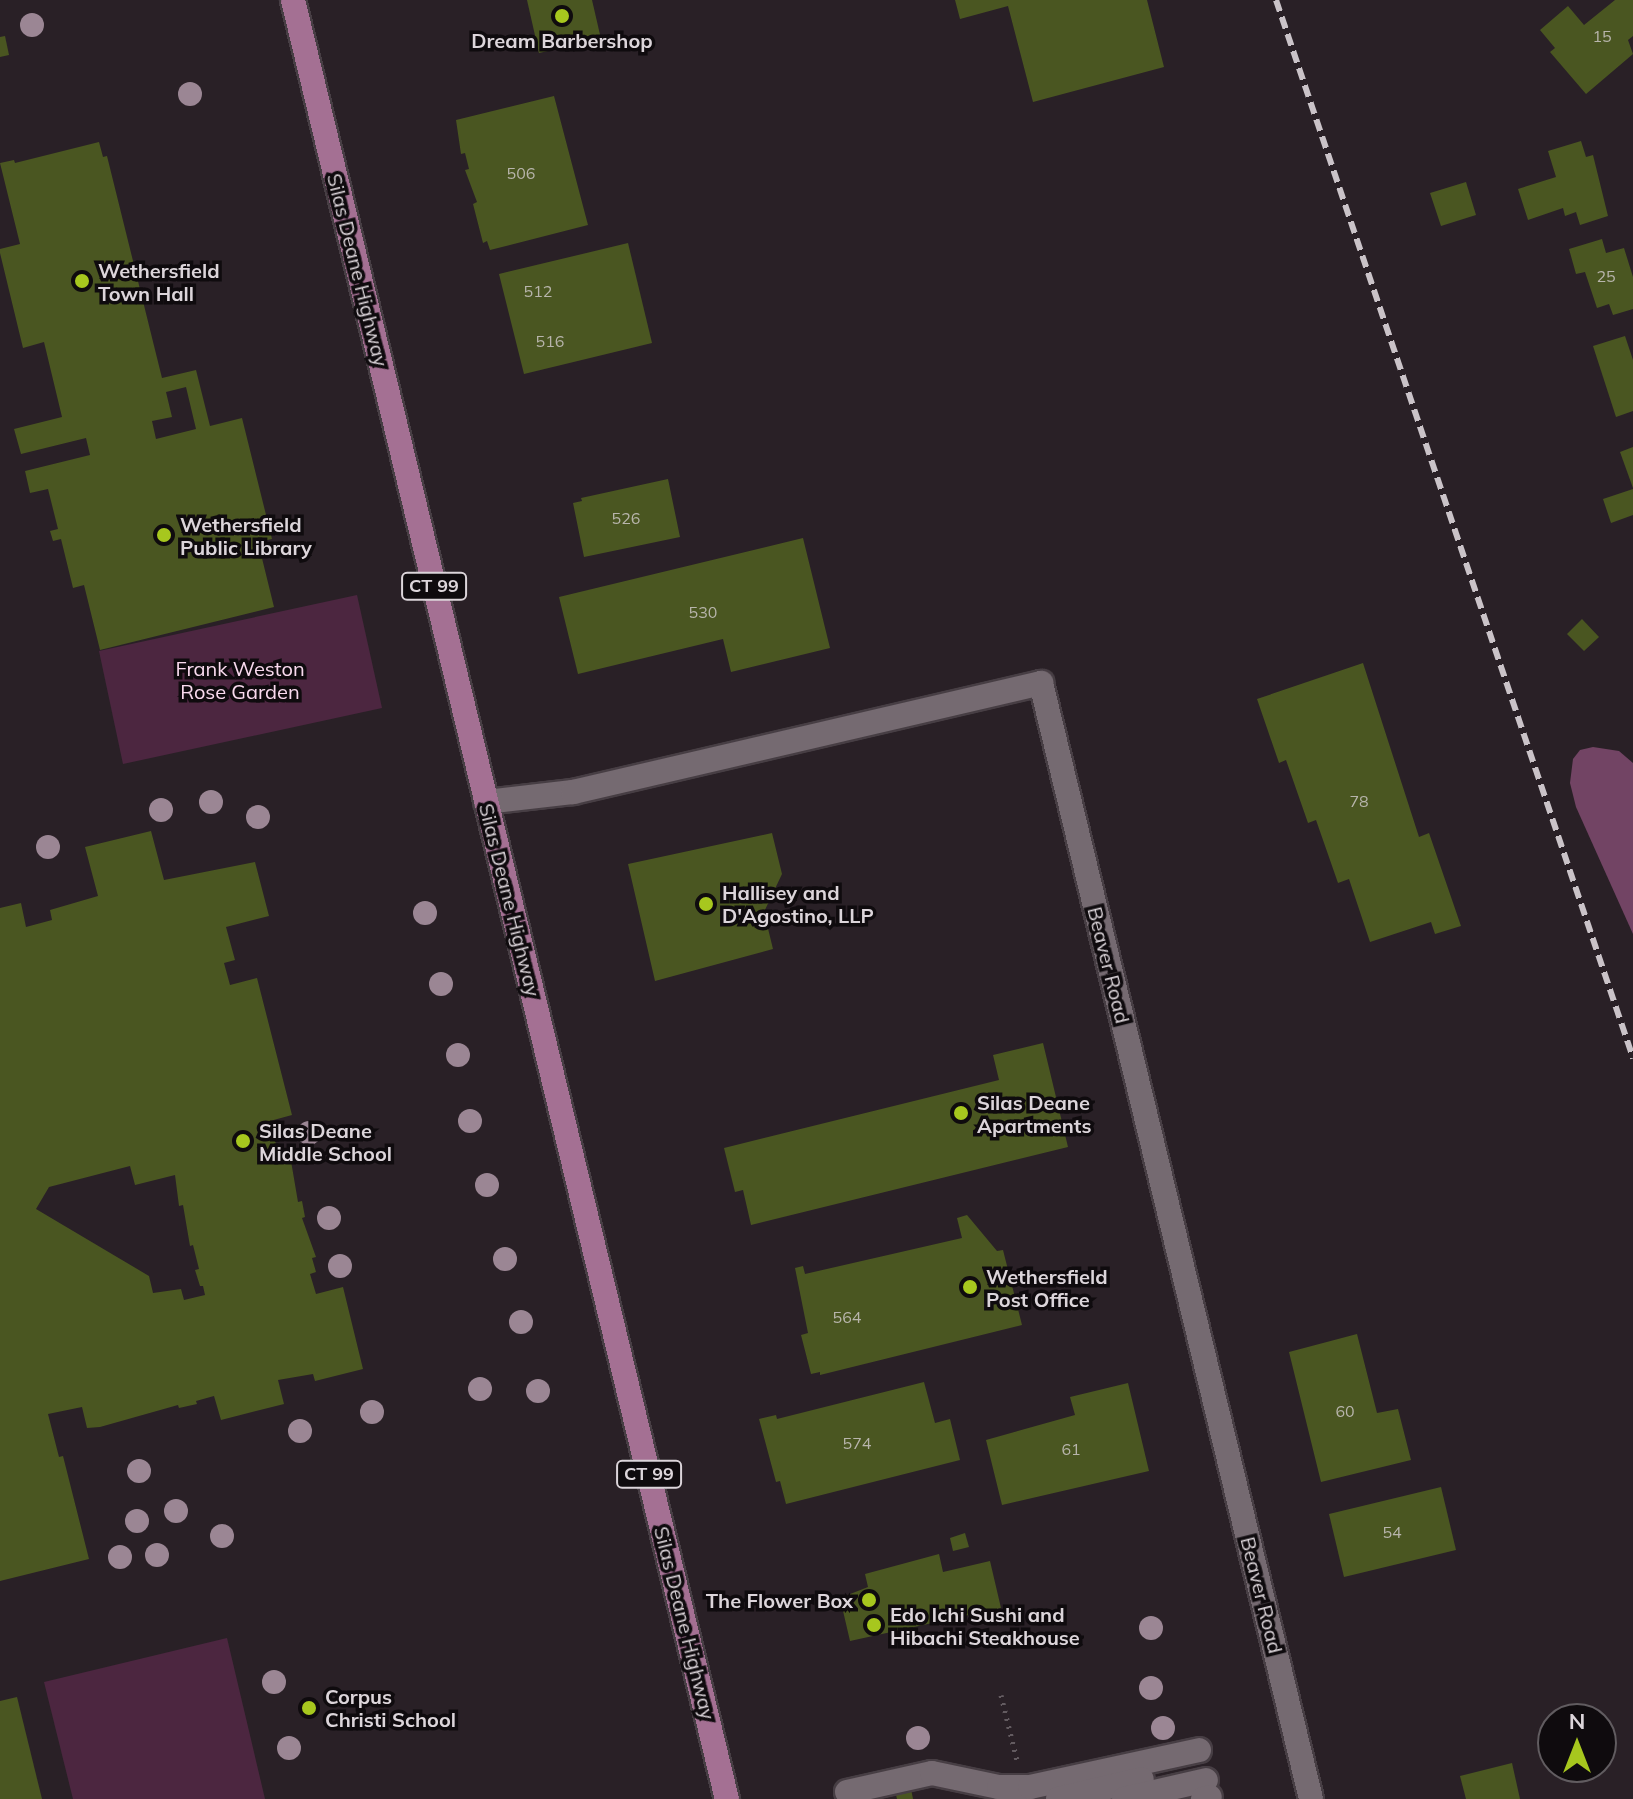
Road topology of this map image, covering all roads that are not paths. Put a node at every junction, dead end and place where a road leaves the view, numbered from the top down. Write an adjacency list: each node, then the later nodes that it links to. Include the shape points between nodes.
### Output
1 (293, 0): 2 (main road, Silas Deane Highway / CT 99)
2 (486, 802): 5 (main road, Silas Deane Highway / CT 99); 8 (street, Beaver Road, via 573,792 1041,683)
3 (1204, 1778): 4 (street, via 1024,1788 932,1773); 6 (street); 7 (street)
4 (847, 1792)
5 (727, 1799)
6 (1058, 1799)
7 (1124, 1799)
8 (1311, 1799)

